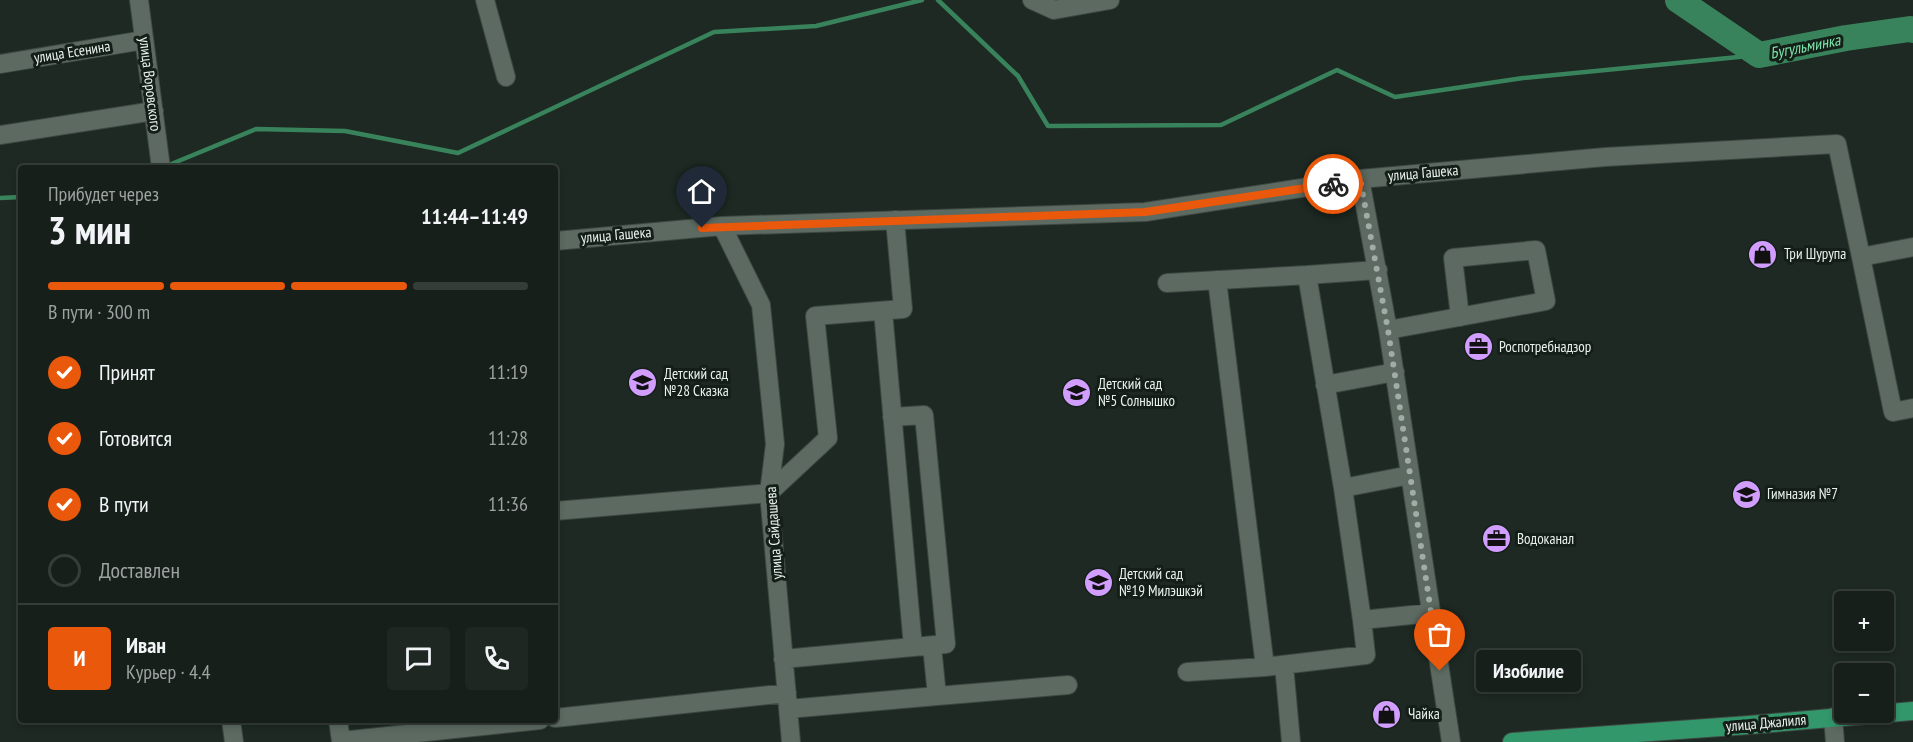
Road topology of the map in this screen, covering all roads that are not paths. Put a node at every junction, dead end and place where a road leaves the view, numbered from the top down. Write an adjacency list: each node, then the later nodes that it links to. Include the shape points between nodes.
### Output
1 (139, 0): 5 (street, улица Воровского)
2 (485, 0): 7 (street)
3 (1032, 0): 4 (street, via 1054,10)
4 (1110, 0)
5 (144, 40): 6 (street, улица Есенина); 8 (street, улица Воровского)
6 (0, 64)
7 (506, 77)
8 (154, 111): 9 (street); 10 (street, улица Воровского)
9 (0, 135)
10 (161, 165)
11 (1360, 179): 12 (street, улица Гашека, via 1145,212); 16 (street, улица Гашека, via 1605,157 1837,144); 17 (street)
12 (895, 220): 13 (street, улица Гашека); 21 (street, via 903,309)
13 (723, 226): 14 (street, улица Гашека); 30 (street, улица Сайдашева, via 761,305 775,444)
14 (558, 241)
15 (1913, 247): 16 (street)
16 (1861, 256): 26 (street, via 1893,412)
17 (1378, 270): 18 (street); 23 (street)
18 (1307, 275): 19 (street); 25 (street)
19 (1217, 280): 20 (street); 38 (street)
20 (1167, 283)
21 (883, 311): 27 (street); 30 (street, via 816,316 828,438)
22 (1460, 317): 22 (street, via 1546,302 1536,250 1453,258); 23 (street)
23 (1388, 330): 24 (street)
24 (1395, 372): 25 (street); 28 (street)
25 (1326, 385): 29 (street)
26 (1913, 408)
27 (892, 417): 34 (street, via 924,415 946,644); 35 (street)
28 (1410, 475): 29 (street); 32 (street)
29 (1343, 488): 33 (street)
30 (769, 493): 31 (street); 36 (street, улица Сайдашева)
31 (558, 511)
32 (1431, 613): 33 (street); 53 (street)
33 (1362, 620): 37 (street, via 1366,655)
34 (932, 646): 35 (street); 41 (street)
35 (913, 647): 36 (street)
36 (783, 659): 42 (street, улица Сайдашева)
37 (1284, 665): 38 (street); 52 (street)
38 (1264, 667): 39 (street)
39 (1187, 672)
40 (1068, 685): 41 (street)
41 (937, 696): 42 (street)
42 (787, 701): 45 (street); 51 (street, улица Сайдашева)
43 (1913, 711): 44 (main road, улица Джалиля)
44 (1833, 717): 49 (main road, улица Джалиля); 55 (street)
45 (558, 718)
46 (231, 723): 50 (street)
47 (338, 723): 48 (street, via 341,741)
48 (512, 723)
49 (1709, 735): 54 (main road, улица Джалиля)
50 (234, 742)
51 (791, 742)
52 (1291, 742)
53 (1451, 742)
54 (1512, 742)
55 (1835, 742)

